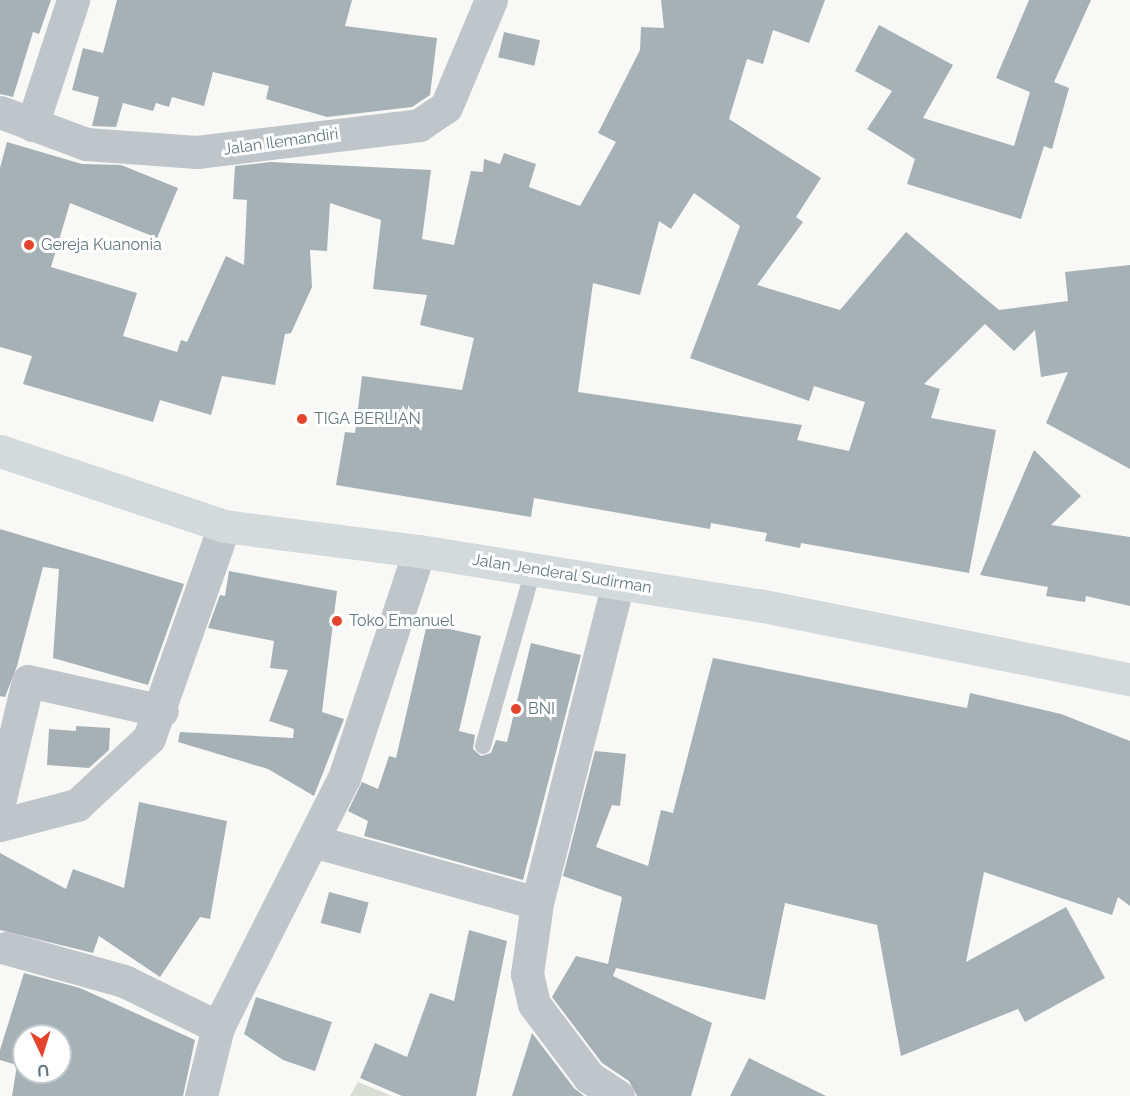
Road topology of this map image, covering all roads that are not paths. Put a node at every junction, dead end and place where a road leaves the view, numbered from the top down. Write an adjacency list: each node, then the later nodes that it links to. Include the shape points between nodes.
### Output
1 (73, 0): 4 (street)
2 (491, 0): 4 (street, Jalan Ilemandiri, via 446,107 419,126 197,153 86,144)
3 (0, 112): 4 (street, Jalan Ilemandiri)
4 (32, 125)
5 (0, 451): 6 (main road, Jalan Jenderal Sudirman)
6 (224, 526): 7 (main road, Jalan Jenderal Sudirman); 11 (street)
7 (419, 551): 8 (main road, Jalan Jenderal Sudirman); 15 (street, via 375,693)
8 (533, 570): 9 (main road, Jalan Jenderal Sudirman); 12 (lane)
9 (618, 584): 10 (main road, Jalan Jenderal Sudirman, via 758,605); 16 (street)
10 (1130, 679)
11 (162, 711): 13 (street, via 28,681); 14 (street, via 142,746 77,805)
12 (483, 746)
13 (0, 799)
14 (0, 825)
15 (313, 841): 16 (street); 18 (street)
16 (537, 903): 20 (street, via 527,990 589,1077)
17 (6, 948): 18 (street, via 124,981)
18 (218, 1027): 19 (street)
19 (201, 1096)
20 (618, 1096)

